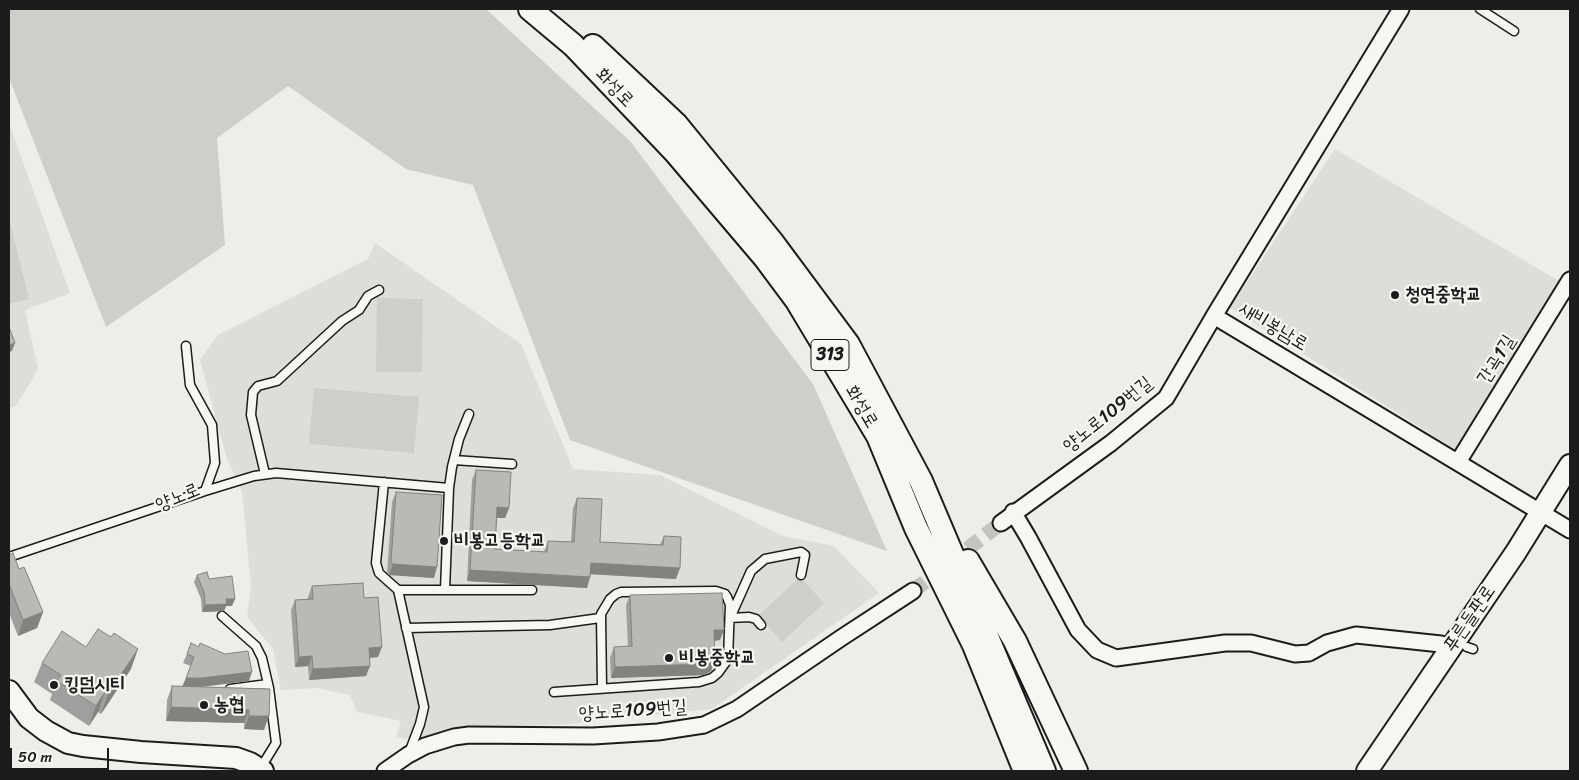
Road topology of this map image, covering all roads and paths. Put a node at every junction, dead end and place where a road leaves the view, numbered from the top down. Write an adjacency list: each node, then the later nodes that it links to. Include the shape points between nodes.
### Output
1 (530, 9): 44 (main road, 화성로 / 313, via 573,45 675,152 797,301 878,436 916,528 974,644)
2 (553, 9): 16 (main road, 화성로 / 313, via 676,124 773,244 848,344)
3 (1401, 9): 8 (street, 새비봉남로)
4 (1480, 9): 5 (lane)
5 (1514, 31)
6 (1570, 280): 12 (street, 간곡1길)
7 (379, 290): 15 (lane, via 368,296 359,310 342,321 277,381 258,386 253,392 252,415)
8 (1214, 316): 12 (street, 새비봉남로); 20 (street, 양노로109번길, via 1166,398 1111,443)
9 (186, 346): 19 (lane, 양노로, via 190,385 212,426 215,463)
10 (470, 414): 11 (lane)
11 (454, 460): 13 (lane); 18 (lane)
12 (1458, 462): 21 (street, 새비봉남로)
13 (512, 464)
14 (1570, 465): 21 (main road, 푸른들판로)
15 (265, 474): 17 (lane); 19 (lane)
16 (921, 481): 45 (main road, 화성로 / 313); 46 (main road, 313, via 1015,641)
17 (384, 482): 18 (lane); 26 (lane, via 376,563 379,573)
18 (449, 488): 27 (lane)
19 (205, 491): 24 (lane, 양노로)
20 (1013, 512): 22 (street, 양노로109번길); 35 (street, via 1078,630 1097,650 1116,658 1225,643 1251,643 1295,654 1309,653 1327,643 1356,634)
21 (1542, 512): 23 (street, 새비봉남로); 47 (main road, 푸른들판로)
22 (1001, 523)
23 (1570, 530)
24 (9, 557)
25 (801, 575): 32 (lane, via 804,553 760,561 751,571)
26 (398, 590): 27 (lane); 34 (lane)
27 (445, 590): 28 (lane)
28 (532, 590)
29 (913, 591): 41 (street, 양노로109번길, via 737,709 704,725 593,736 469,735 440,741)
30 (222, 616): 36 (lane, via 258,649)
31 (600, 618): 32 (lane, via 610,599 621,592 716,591 725,594 730,601); 34 (lane, via 550,625); 37 (lane)
32 (730, 618): 33 (lane, via 749,617); 37 (lane, via 728,659 712,678 700,682)
33 (761, 625)
34 (406, 628): 41 (lane, via 424,707)
35 (1441, 644)
36 (268, 684): 39 (lane); 42 (lane, via 276,744)
37 (602, 688): 40 (lane)
38 (9, 691): 42 (main road, via 29,718 46,732 68,743 236,758)
39 (220, 691)
40 (554, 692)
41 (408, 755): 43 (street, 양노로109번길)
42 (262, 770)
43 (384, 771)
44 (1025, 771)
45 (1044, 771)
46 (1076, 771)
47 (1367, 771)

